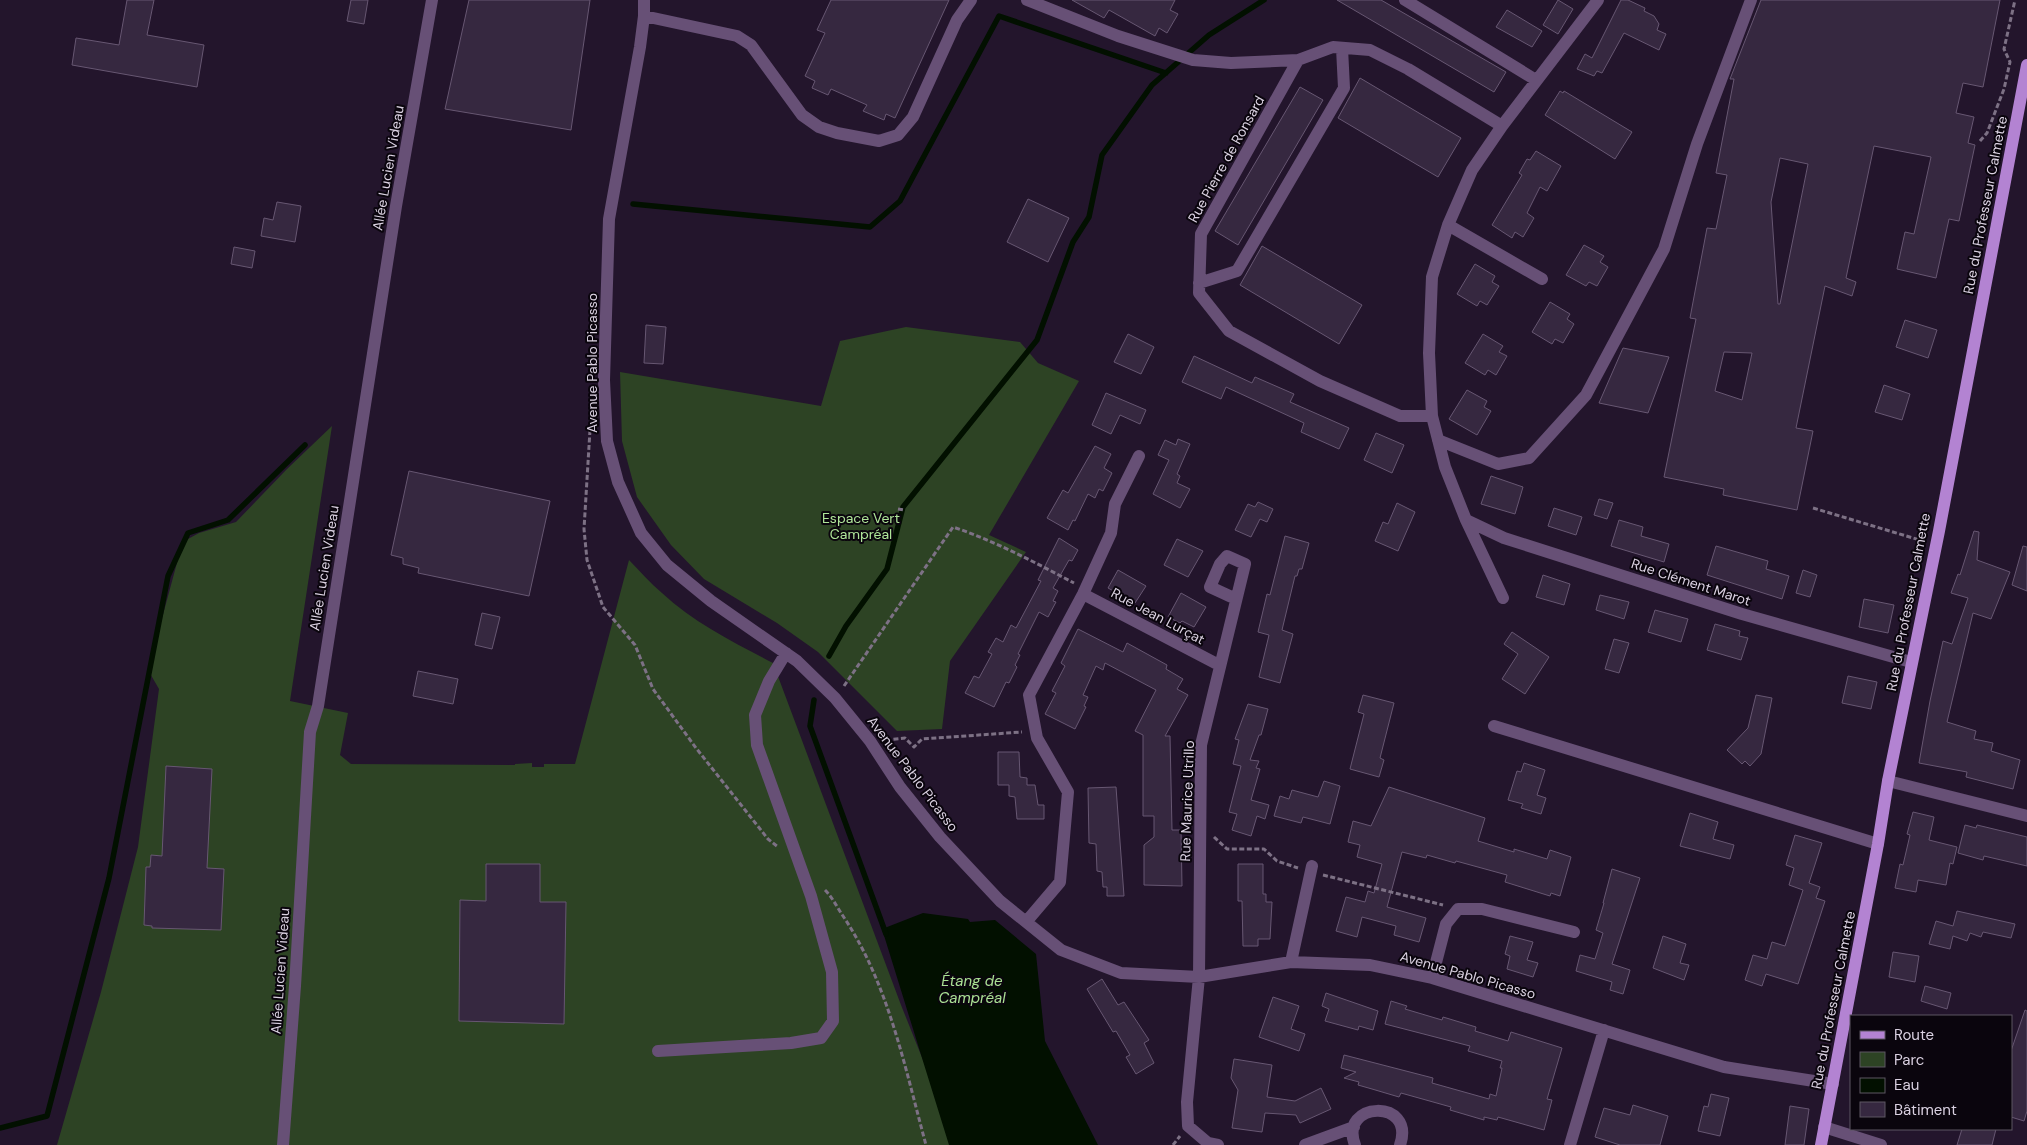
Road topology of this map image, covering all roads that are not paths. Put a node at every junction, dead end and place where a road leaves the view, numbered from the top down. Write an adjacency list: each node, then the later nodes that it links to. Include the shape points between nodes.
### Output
1 (432, 0): 42 (street, Allée Lucien Videau, via 396,206 318,706 310,732)
2 (644, 0): 8 (street, Avenue Pablo Picasso)
3 (971, 0): 8 (street, via 957,20 912,118 898,136 879,141 819,127 802,114 751,45 737,36)
4 (1027, 0): 10 (street, via 1118,36 1193,60 1231,63)
5 (1405, 0): 12 (street)
6 (1598, 0): 12 (street)
7 (1752, 0): 18 (street, via 1697,144 1664,249 1586,395 1529,458 1498,464)
8 (644, 16): 24 (street, Avenue Pablo Picasso, via 610,220 604,380 607,441 618,482 641,533 667,565 711,601)
9 (1342, 48): 10 (street, via 1333,47); 13 (street, via 1370,50); 16 (street, via 1344,88 1237,271)
10 (1298, 60): 16 (street, Rue Pierre de Ronsard, via 1201,234)
11 (2027, 65): 25 (main road, Rue du Professeur Calmette)
12 (1536, 80): 13 (street)
13 (1502, 126): 14 (street, via 1472,170)
14 (1448, 225): 15 (street); 17 (street, via 1432,277 1429,353)
15 (1542, 279)
16 (1199, 283): 17 (street, Rue Pierre de Ronsard, via 1199,293 1229,331 1320,381 1400,416)
17 (1432, 416): 18 (street)
18 (1438, 440): 20 (street)
19 (1139, 456): 21 (street, via 1115,504 1111,533)
20 (1466, 520): 22 (street); 25 (street, Rue Clément Marot, via 1513,541 1742,614)
21 (1084, 591): 26 (street, Rue Jean Lurçat); 32 (street, via 1029,695 1037,738 1068,792 1060,882)
22 (1503, 598)
23 (1236, 600): 26 (street, Rue Maurice Utrillo)
24 (786, 653): 32 (street, Avenue Pablo Picasso, via 835,698 940,837 1000,901); 38 (street, via 755,714 757,745 811,896 832,972 833,1021 821,1038 792,1043)
25 (1911, 662): 28 (main road, Rue du Professeur Calmette)
26 (1219, 665): 35 (street, Rue Maurice Utrillo, via 1201,745)
27 (1494, 726): 30 (street)
28 (1888, 781): 29 (street); 30 (main road, Rue du Professeur Calmette)
29 (2027, 816)
30 (1878, 844): 39 (main road, Rue du Professeur Calmette)
31 (1311, 869): 34 (street)
32 (1026, 922): 35 (street, Avenue Pablo Picasso, via 1061,950 1121,973)
33 (1574, 932): 36 (street, via 1482,909 1458,909 1446,924)
34 (1291, 962): 35 (street, Avenue Pablo Picasso); 36 (street, Avenue Pablo Picasso, via 1370,965)
35 (1199, 977): 43 (street, Rue Maurice Utrillo, via 1187,1102 1188,1126 1208,1143)
36 (1432, 978): 37 (street, Avenue Pablo Picasso)
37 (1604, 1030): 39 (street, Avenue Pablo Picasso, via 1724,1067); 47 (street)
38 (658, 1050)
39 (1833, 1084): 41 (main road, Rue du Professeur Calmette)
40 (1354, 1127): 44 (street); 45 (street); 46 (street, via 1371,1110 1388,1112 1400,1123)
41 (1824, 1127): 48 (main road, Rue du Professeur Calmette); 49 (street)
42 (283, 1145)
43 (1218, 1145)
44 (1305, 1145)
45 (1356, 1145)
46 (1400, 1145)
47 (1570, 1145)
48 (1821, 1145)
49 (1881, 1145)

